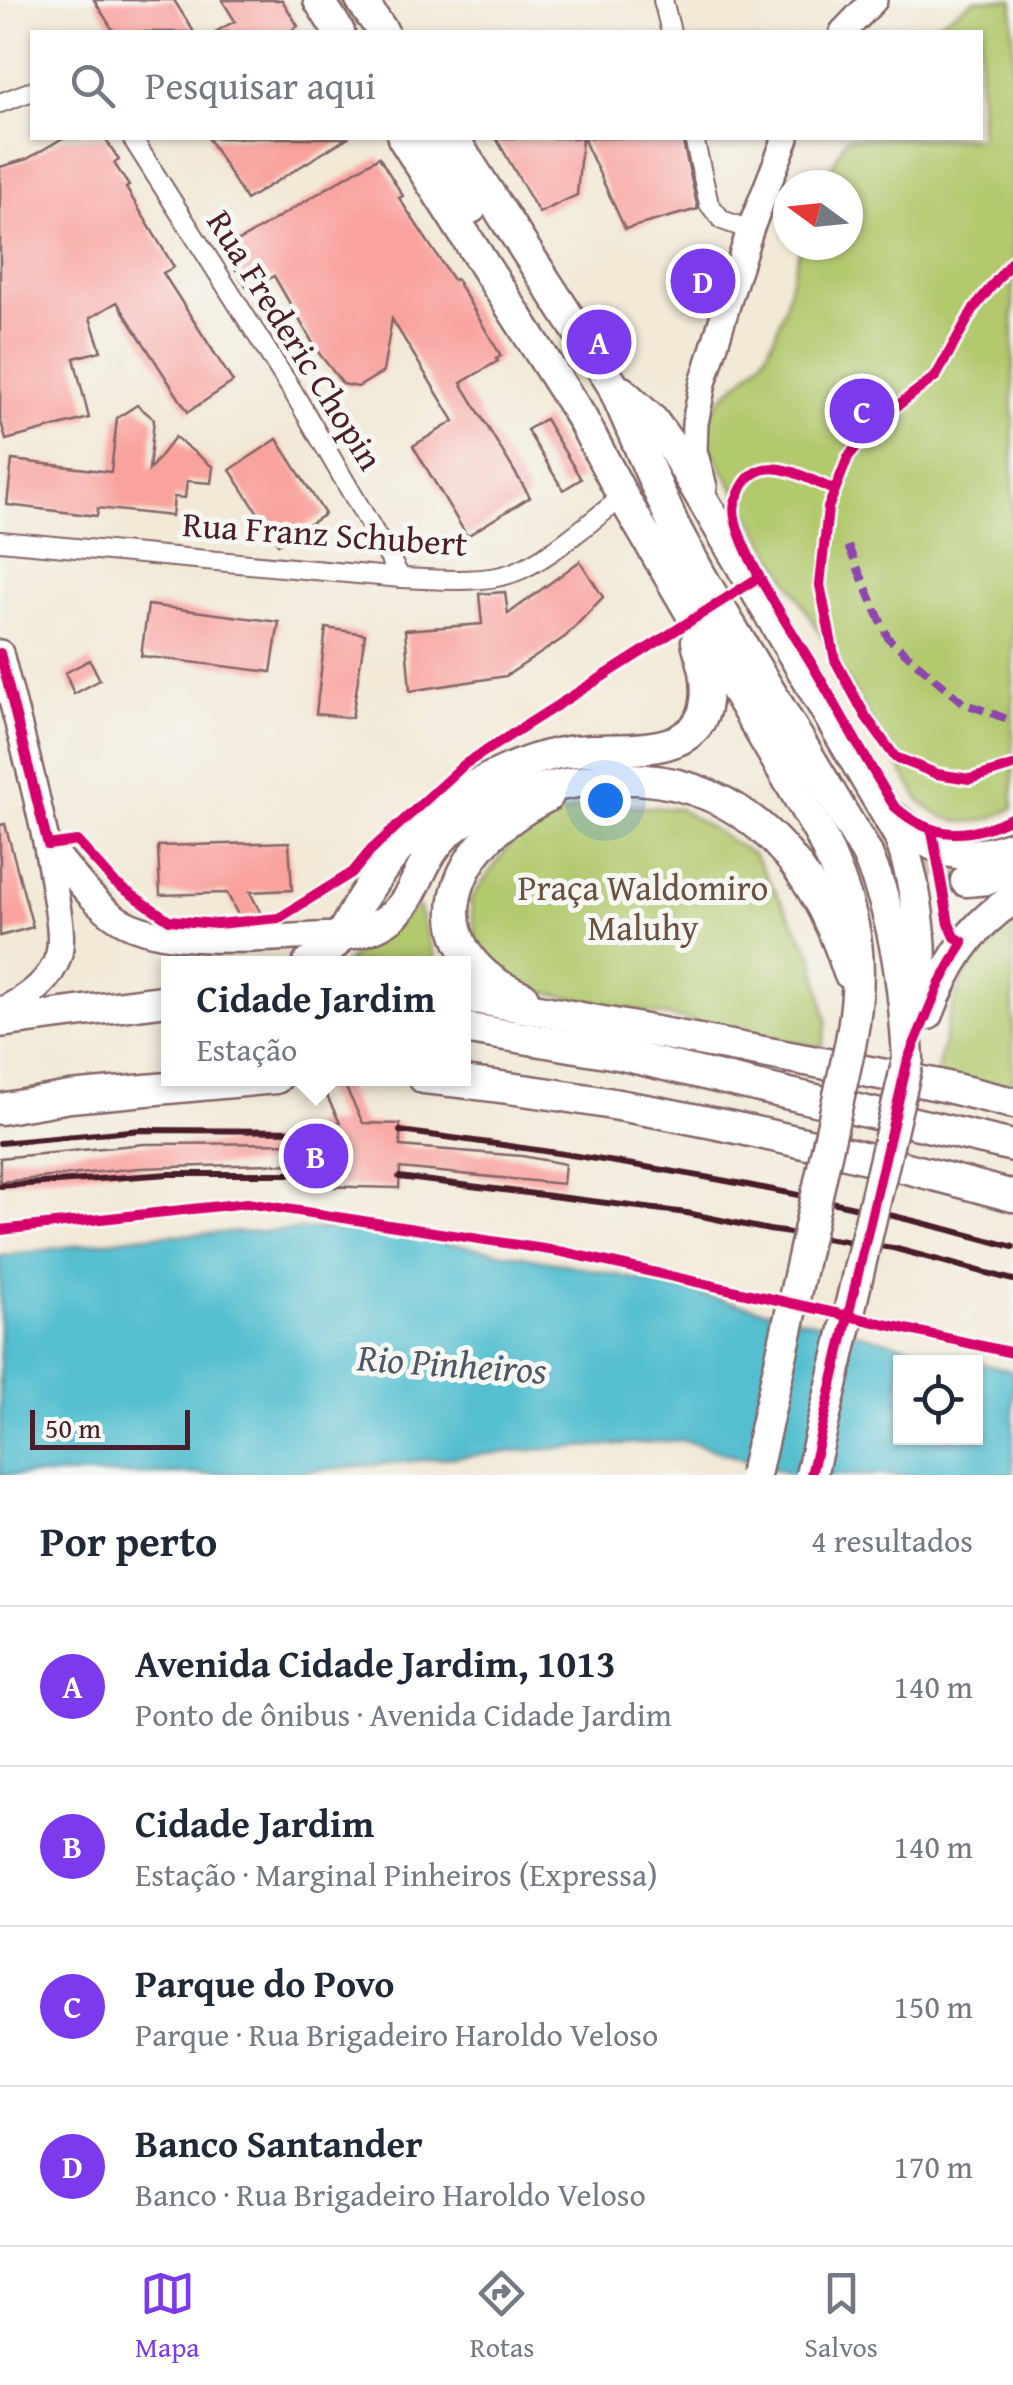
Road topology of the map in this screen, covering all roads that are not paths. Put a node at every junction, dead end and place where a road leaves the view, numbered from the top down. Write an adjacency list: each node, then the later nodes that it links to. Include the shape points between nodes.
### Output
1 (319, 0): 5 (highway)
2 (365, 0): 6 (highway)
3 (663, 0): 7 (street)
4 (874, 0): 8 (street)
5 (338, 30)
6 (385, 30)
7 (670, 30)
8 (846, 30)
9 (30, 92): 10 (street)
10 (0, 103)
11 (133, 140): 22 (street, Rua Frederic Chopin, via 292,390)
12 (404, 140): 19 (highway, via 581,417)
13 (430, 140): 27 (highway, via 808,792)
14 (454, 140): 18 (highway)
15 (694, 140): 17 (street, via 709,204 722,220)
16 (785, 140): 17 (street)
17 (750, 230): 20 (street, via 695,423 696,465)
18 (612, 384): 20 (highway, via 653,421); 26 (highway, via 756,631); 44 (highway, via 674,526 882,888 898,951)
19 (623, 496): 22 (street, Rua Franz Schubert, via 511,574); 23 (highway)
20 (716, 520): 26 (highway)
21 (0, 541): 22 (street, Rua Franz Schubert)
22 (401, 578)
23 (692, 614): 27 (highway); 33 (highway, via 706,690 694,728 644,750 554,754 476,785 435,812 401,847)
24 (0, 653): 28 (street)
25 (571, 783): 33 (highway, via 484,806 452,828 389,921); 35 (highway, via 496,830 473,857 456,900 458,941); 39 (highway, via 644,777 686,784 751,817 814,893 838,939)
26 (881, 820): 29 (highway, via 934,848 968,854); 44 (highway, via 909,863 921,933)
27 (820, 834): 39 (highway, via 856,929)
28 (48, 845): 33 (street, via 108,911 143,932 208,938); 40 (street, via 59,953 44,980)
29 (1013, 846)
30 (1013, 870): 31 (highway)
31 (966, 881)
32 (1013, 899): 44 (highway, via 963,942)
33 (342, 935): 34 (highway)
34 (324, 956)
35 (467, 956)
36 (471, 963): 41 (highway, via 508,991)
37 (471, 997): 41 (highway)
38 (161, 1000): 42 (highway)
39 (858, 1003): 51 (highway, bridge)
40 (0, 1011)
41 (558, 1012): 47 (highway)
42 (0, 1022)
43 (471, 1029): 49 (highway, via 618,1054)
44 (907, 1062): 52 (highway, bridge)
45 (471, 1083): 50 (highway, via 652,1109)
46 (194, 1086): 48 (highway)
47 (1013, 1103)
48 (0, 1109)
49 (1013, 1146)
50 (1005, 1191)
51 (755, 1475)
52 (811, 1475)

